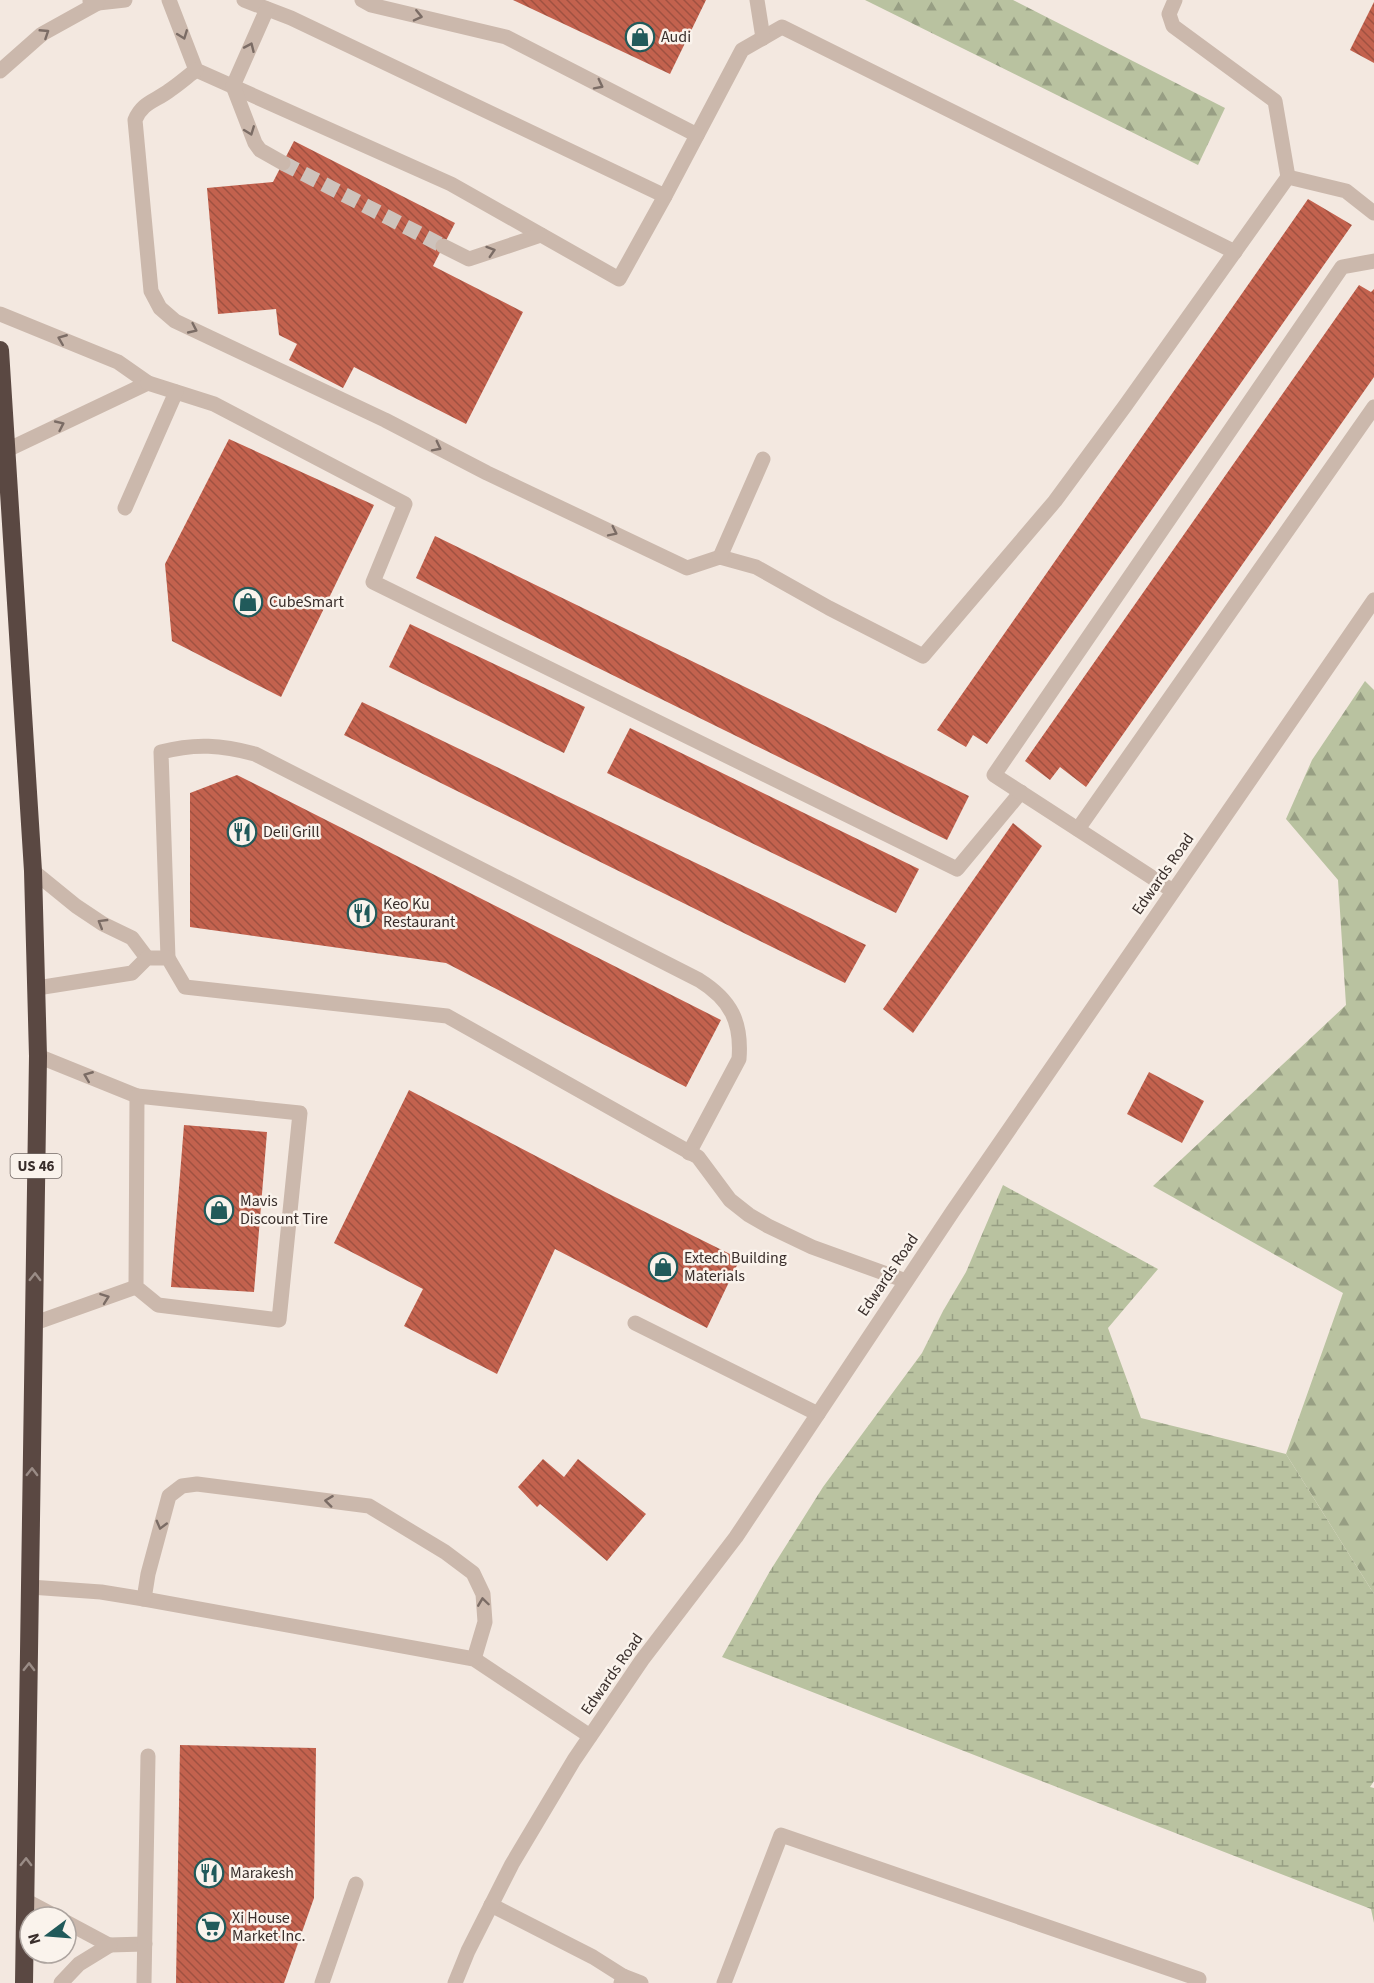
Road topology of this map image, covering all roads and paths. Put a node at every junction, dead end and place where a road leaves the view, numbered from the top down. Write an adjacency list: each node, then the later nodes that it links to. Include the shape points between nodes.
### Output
1 (125, 0): 7 (street)
2 (169, 0): 10 (street, one-way to 10)
3 (244, 0): 8 (street)
4 (362, 0): 13 (street, one-way to 13, via 506,37)
5 (757, 0): 9 (street)
6 (1175, 0): 15 (street, via 1169,14 1173,26 1275,101)
7 (91, 2): 11 (street, one-way to 7, via 42,34)
8 (267, 9): 12 (street, one-way to 8); 16 (street)
9 (763, 38): 13 (street, via 742,50); 20 (street, via 782,27)
10 (196, 69): 12 (street); 30 (street, one-way to 30, via 144,105 135,120 151,291 160,308 175,321 687,568)
11 (0, 71)
12 (233, 86): 14 (street, one-way to 14, via 255,143); 18 (street, via 451,184)
13 (697, 135): 16 (street)
14 (283, 163)
15 (1288, 177): 17 (street, via 1346,191); 20 (street)
16 (665, 196): 18 (street, via 619,279)
17 (1374, 213)
18 (541, 235): 19 (street, one-way to 18, via 469,259)
19 (443, 246)
20 (1235, 252): 30 (street, via 1055,501 923,656 756,567)
21 (1374, 261): 32 (street, via 1342,267 994,775)
22 (0, 314): 24 (street, one-way to 22, via 118,362)
23 (0, 350): 27 (highway, US 46)
24 (148, 382): 25 (street); 27 (street, one-way to 24)
25 (176, 392): 29 (street); 32 (street, via 214,404 405,504 373,582 957,869)
26 (1374, 407): 33 (street)
27 (7, 450): 34 (highway, US 46)
28 (763, 459): 30 (street)
29 (125, 508)
30 (720, 557)
31 (1374, 600): 35 (street, Edwards Road)
32 (1021, 792): 33 (street)
33 (1078, 829): 35 (street)
34 (33, 871): 36 (street, one-way to 34, via 132,938 76,906); 38 (highway, US 46)
35 (1173, 891): 42 (street, Edwards Road)
36 (147, 958): 37 (street); 38 (street, via 132,973)
37 (168, 958): 41 (street, via 185,987 447,1016); 41 (street, via 161,752 184,746 215,746 255,754 714,989 735,1020 739,1059)
38 (37, 988): 39 (highway, US 46)
39 (38, 1056): 40 (street, one-way to 39); 44 (highway, US 46, one-way to 39)
40 (137, 1096): 43 (street); 43 (street, via 300,1113 279,1320 158,1305)
41 (689, 1153): 42 (street, via 698,1157 730,1200 759,1221 812,1247)
42 (906, 1281): 46 (street, Edwards Road)
43 (136, 1287): 44 (street, one-way to 43)
44 (35, 1323): 47 (highway, US 46, one-way to 44)
45 (635, 1323): 46 (street)
46 (818, 1414): 50 (street, Edwards Road, via 736,1537 642,1660)
47 (30, 1587): 48 (street); 53 (highway, US 46, one-way to 47)
48 (144, 1599): 49 (street); 49 (street, one-way to 48, via 485,1622 483,1594 473,1574 445,1552 369,1506 197,1484 182,1486 169,1496)
49 (474, 1659): 50 (street)
50 (590, 1736): 55 (street, Edwards Road)
51 (148, 1756): 57 (street)
52 (356, 1884): 63 (street)
53 (25, 1900): 54 (street); 60 (highway, US 46)
54 (34, 1905)
55 (491, 1905): 59 (street, via 593,1958); 64 (street, Edwards Road)
56 (78, 1928): 58 (street)
57 (145, 1944): 58 (street); 62 (street)
58 (110, 1945): 61 (street, via 79,1964)
59 (622, 1980): 65 (street)
60 (24, 1983)
61 (61, 1983)
62 (144, 1983)
63 (322, 1983)
64 (455, 1983)
65 (641, 1983)
66 (724, 1983): 67 (street, via 781,1835 1199,1979)
67 (1198, 1983)

